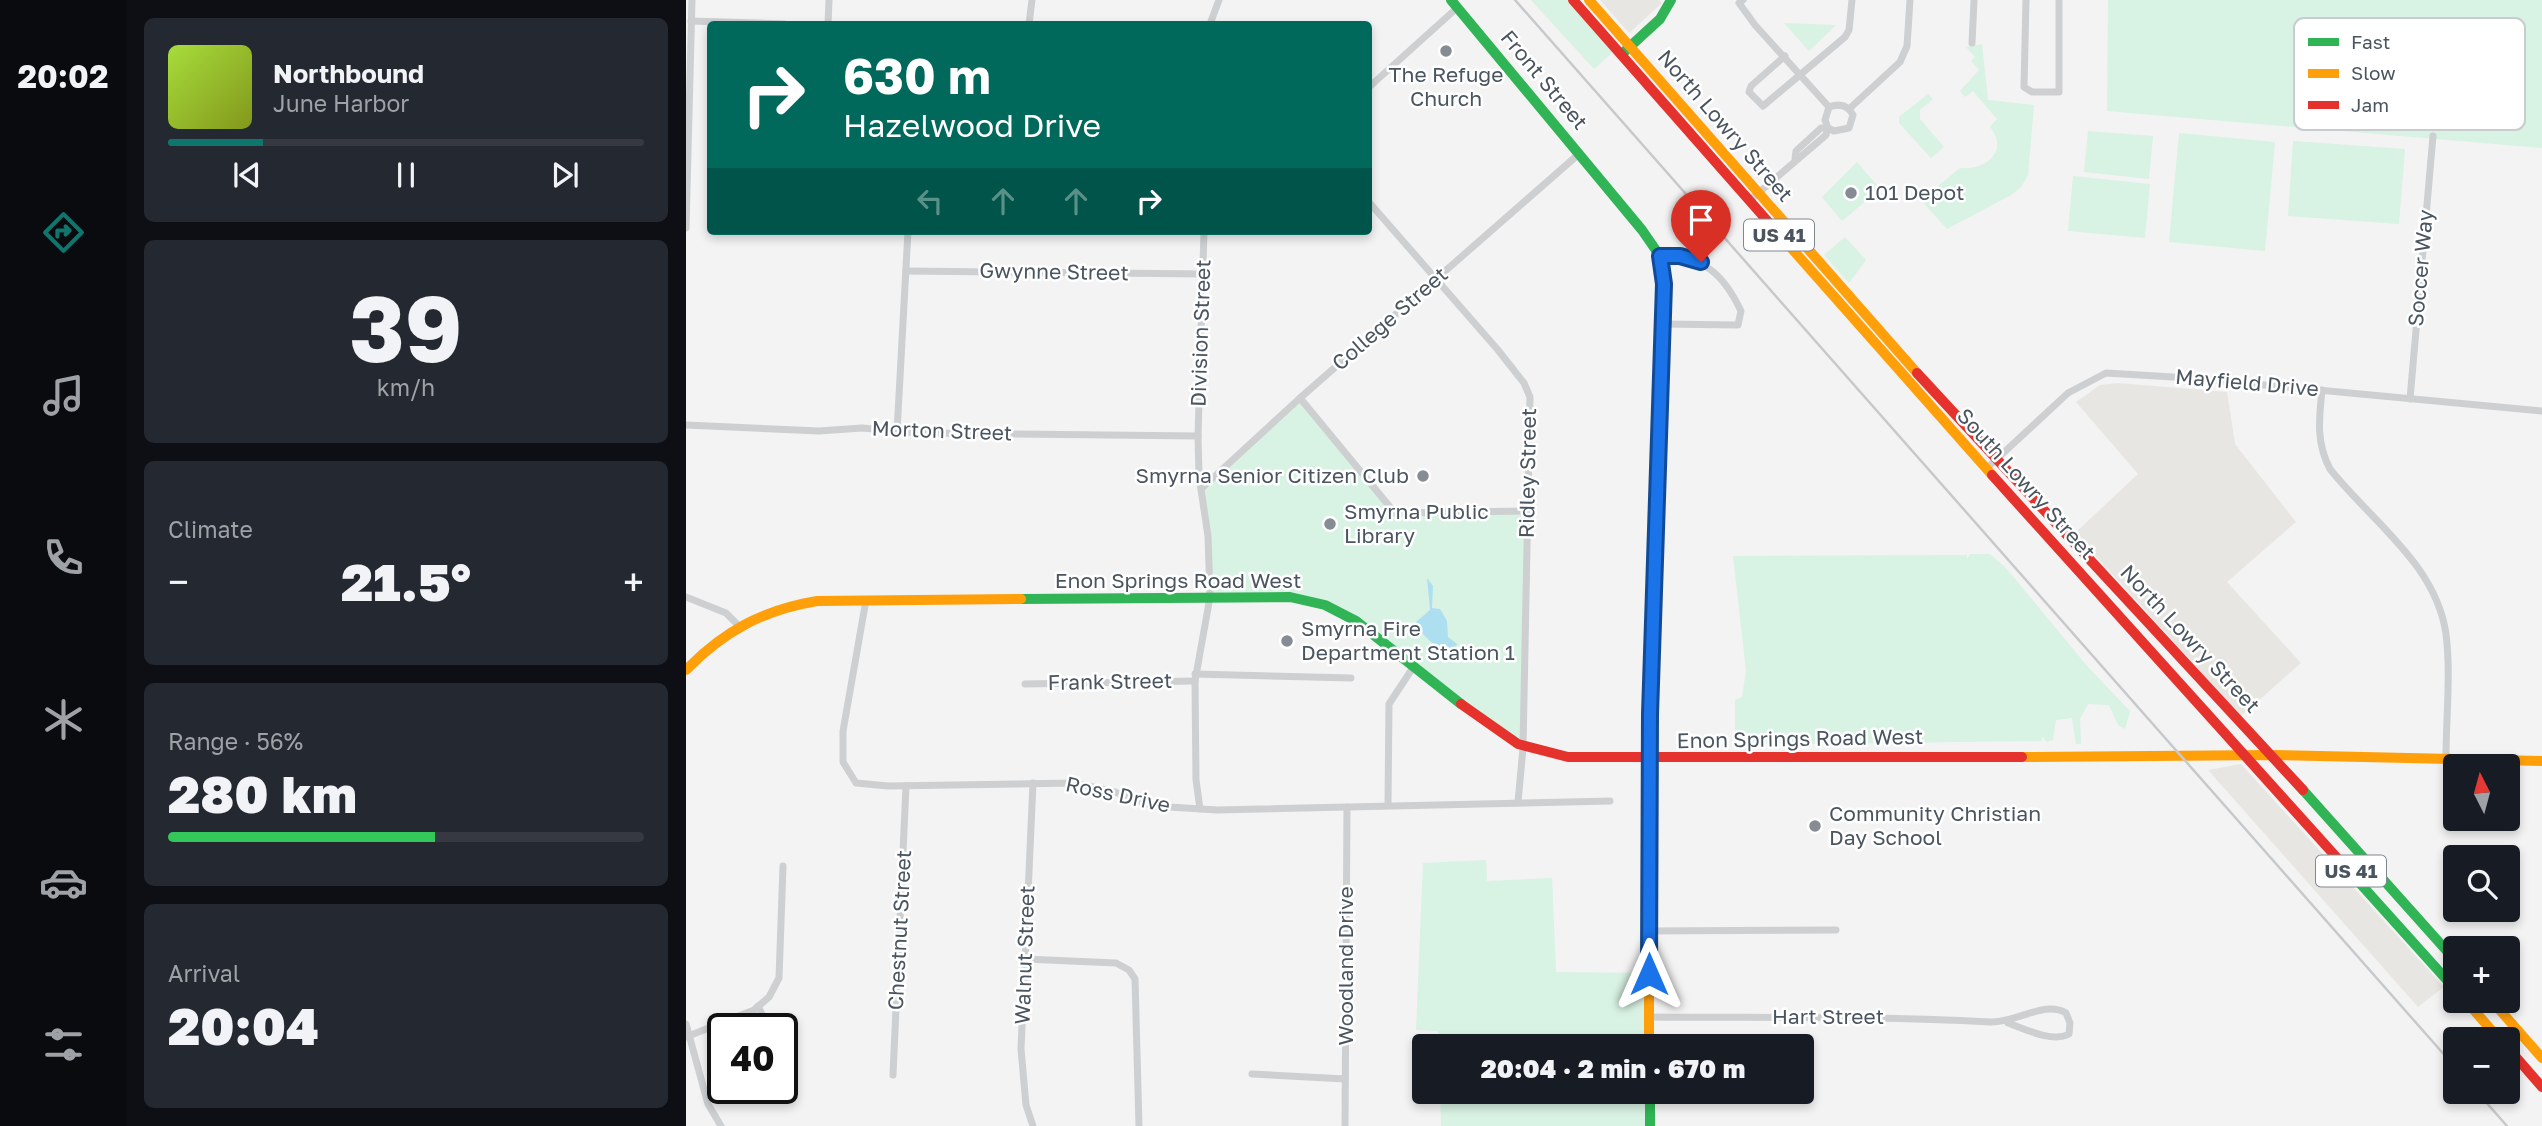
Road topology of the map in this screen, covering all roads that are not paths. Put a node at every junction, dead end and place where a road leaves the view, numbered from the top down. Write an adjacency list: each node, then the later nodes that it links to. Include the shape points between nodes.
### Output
1 (692, 0): 15 (street)
2 (829, 0): 16 (street)
3 (1032, 0): 17 (street)
4 (1219, 0): 18 (street)
5 (1573, 0): 22 (street, South Lowry Street / US 41)
6 (1589, 0): 21 (street, North Lowry Street / US 41)
7 (1671, 0): 21 (street, via 1660,19)
8 (1852, 0): 24 (street, via 1847,34)
9 (1910, 0): 28 (street, via 1907,46 1900,62)
10 (1974, 0): 20 (street)
11 (2026, 0): 12 (street, via 2024,87 2032,92 2059,93)
12 (2059, 0)
13 (1740, 1): 23 (street, via 1755,25)
14 (1454, 3): 25 (street); 31 (street, Front Street)
15 (691, 21): 19 (street); 26 (street)
16 (828, 21)
17 (1029, 21)
18 (1211, 21)
19 (707, 22)
20 (1972, 43)
21 (1630, 47): 22 (street); 32 (street, North Lowry Street / US 41)
22 (1621, 55): 33 (street, South Lowry Street / US 41)
23 (1785, 56): 24 (street); 24 (street, via 1749,92 1767,105)
24 (1801, 74): 27 (street)
25 (1372, 84)
26 (688, 105): 35 (street)
27 (1829, 107): 28 (street); 29 (street)
28 (1849, 108): 29 (street, via 1853,116 1849,128)
29 (1828, 129): 32 (street)
30 (2432, 136): 45 (street, Soccer Way)
31 (1580, 153): 38 (street, Front Street); 41 (street, College Street)
32 (1759, 193): 33 (street); 50 (street, North Lowry Street / US 41)
33 (1749, 201): 51 (street, South Lowry Street / US 41)
34 (1372, 205): 41 (street, Ridley Street)
35 (686, 228)
36 (908, 235): 39 (street)
37 (1204, 235): 40 (street, Division Street)
38 (1660, 256): 42 (street); 42 (street, via 1701,262 1741,311 1738,325)
39 (906, 271): 40 (street, Gwynne Street); 48 (street)
40 (1203, 274): 49 (street, Division Street)
41 (1437, 278): 44 (street, College Street); 53 (street, Ridley Street, via 1527,390 1531,412)
42 (1662, 324): 68 (street)
43 (2322, 390): 45 (street, Mayfield Drive); 50 (street, Mayfield Drive, via 2106,373 2068,393); 64 (street, via 2320,447 2330,469 2415,563 2440,610 2446,634)
44 (1300, 398): 52 (street, College Street); 53 (street, via 1398,514)
45 (2410, 399): 46 (street, Mayfield Drive)
46 (2542, 411)
47 (686, 425): 48 (street, Morton Street)
48 (897, 432): 49 (street, Morton Street)
49 (1198, 436): 52 (street)
50 (1997, 460): 51 (street, Mayfield Drive); 66 (street, North Lowry Street / US 41)
51 (1986, 469): 65 (street, South Lowry Street / US 41)
52 (1202, 488): 55 (street)
53 (1527, 511): 63 (street, Ridley Street)
54 (686, 597): 57 (street, via 726,613)
55 (1210, 597): 56 (street, Enon Springs Road West); 58 (street, Enon Springs Road West, via 1290,597 1325,605 1356,621); 60 (street)
56 (866, 600): 57 (street, Enon Springs Road West, via 796,604); 72 (street, Ross Drive, via 843,731 843,762 856,783)
57 (737, 624): 59 (street, Enon Springs Road West)
58 (1413, 666): 63 (street, Enon Springs Road West); 75 (street, via 1389,704)
59 (686, 670)
60 (1195, 677): 61 (street, Frank Street); 62 (street, Frank Street); 77 (street, via 1195,780)
61 (1351, 678)
62 (1025, 684)
63 (1522, 748): 68 (street, Enon Springs Road West, via 1554,757); 74 (street, Ridley Street)
64 (2446, 754)
65 (2245, 755): 66 (street, Enon Springs Road West); 68 (street, Enon Springs Road West); 80 (street, South Lowry Street / US 41)
66 (2272, 755): 67 (street, Enon Springs Road West); 79 (street, North Lowry Street / US 41)
67 (2443, 758)
68 (1649, 759): 82 (street)
69 (2520, 760): 70 (street, Enon Springs Road West)
70 (2542, 761)
71 (1033, 783): 72 (street, Ross Drive); 77 (street, Ross Drive, via 1090,785 1153,806); 84 (street, Walnut Street)
72 (906, 786): 101 (street, Chestnut Street)
73 (1610, 801): 74 (street, Ross Drive)
74 (1518, 802): 75 (street, Ross Drive)
75 (1388, 805): 76 (street, Ross Drive)
76 (1347, 807): 77 (street, Ross Drive); 102 (street, Woodland Drive)
77 (1200, 809)
78 (783, 866): 86 (street, via 779,978)
79 (2388, 883): 80 (street); 83 (street, North Lowry Street / US 41)
80 (2371, 893): 85 (street, South Lowry Street / US 41)
81 (1836, 930): 82 (street)
82 (1649, 931): 90 (street)
83 (2443, 946)
84 (1025, 959): 106 (street, Walnut Street, via 1022,1079); 107 (street, via 1116,963 1129,970 1135,979)
85 (2443, 975)
86 (758, 1006): 87 (street); 95 (street)
87 (761, 1013)
88 (2476, 1013): 93 (street)
89 (2503, 1013): 96 (street)
90 (1648, 1017): 91 (street, Hart Street, via 1890,1017); 94 (street)
91 (2008, 1023): 91 (street, Hart Street, via 2056,1008 2066,1013 2071,1028 2061,1037)
92 (686, 1024): 95 (street)
93 (2489, 1027)
94 (1649, 1034)
95 (688, 1036): 105 (street, via 708,1104)
96 (2531, 1045): 97 (street); 98 (street)
97 (2520, 1055)
98 (2542, 1058)
99 (2520, 1062): 103 (street)
100 (1252, 1074): 102 (street)
101 (893, 1075)
102 (1345, 1079): 108 (street, Woodland Drive)
103 (2542, 1087)
104 (1650, 1104): 109 (street)
105 (721, 1126)
106 (1033, 1126)
107 (1139, 1126)
108 (1345, 1126)
109 (1650, 1126)

